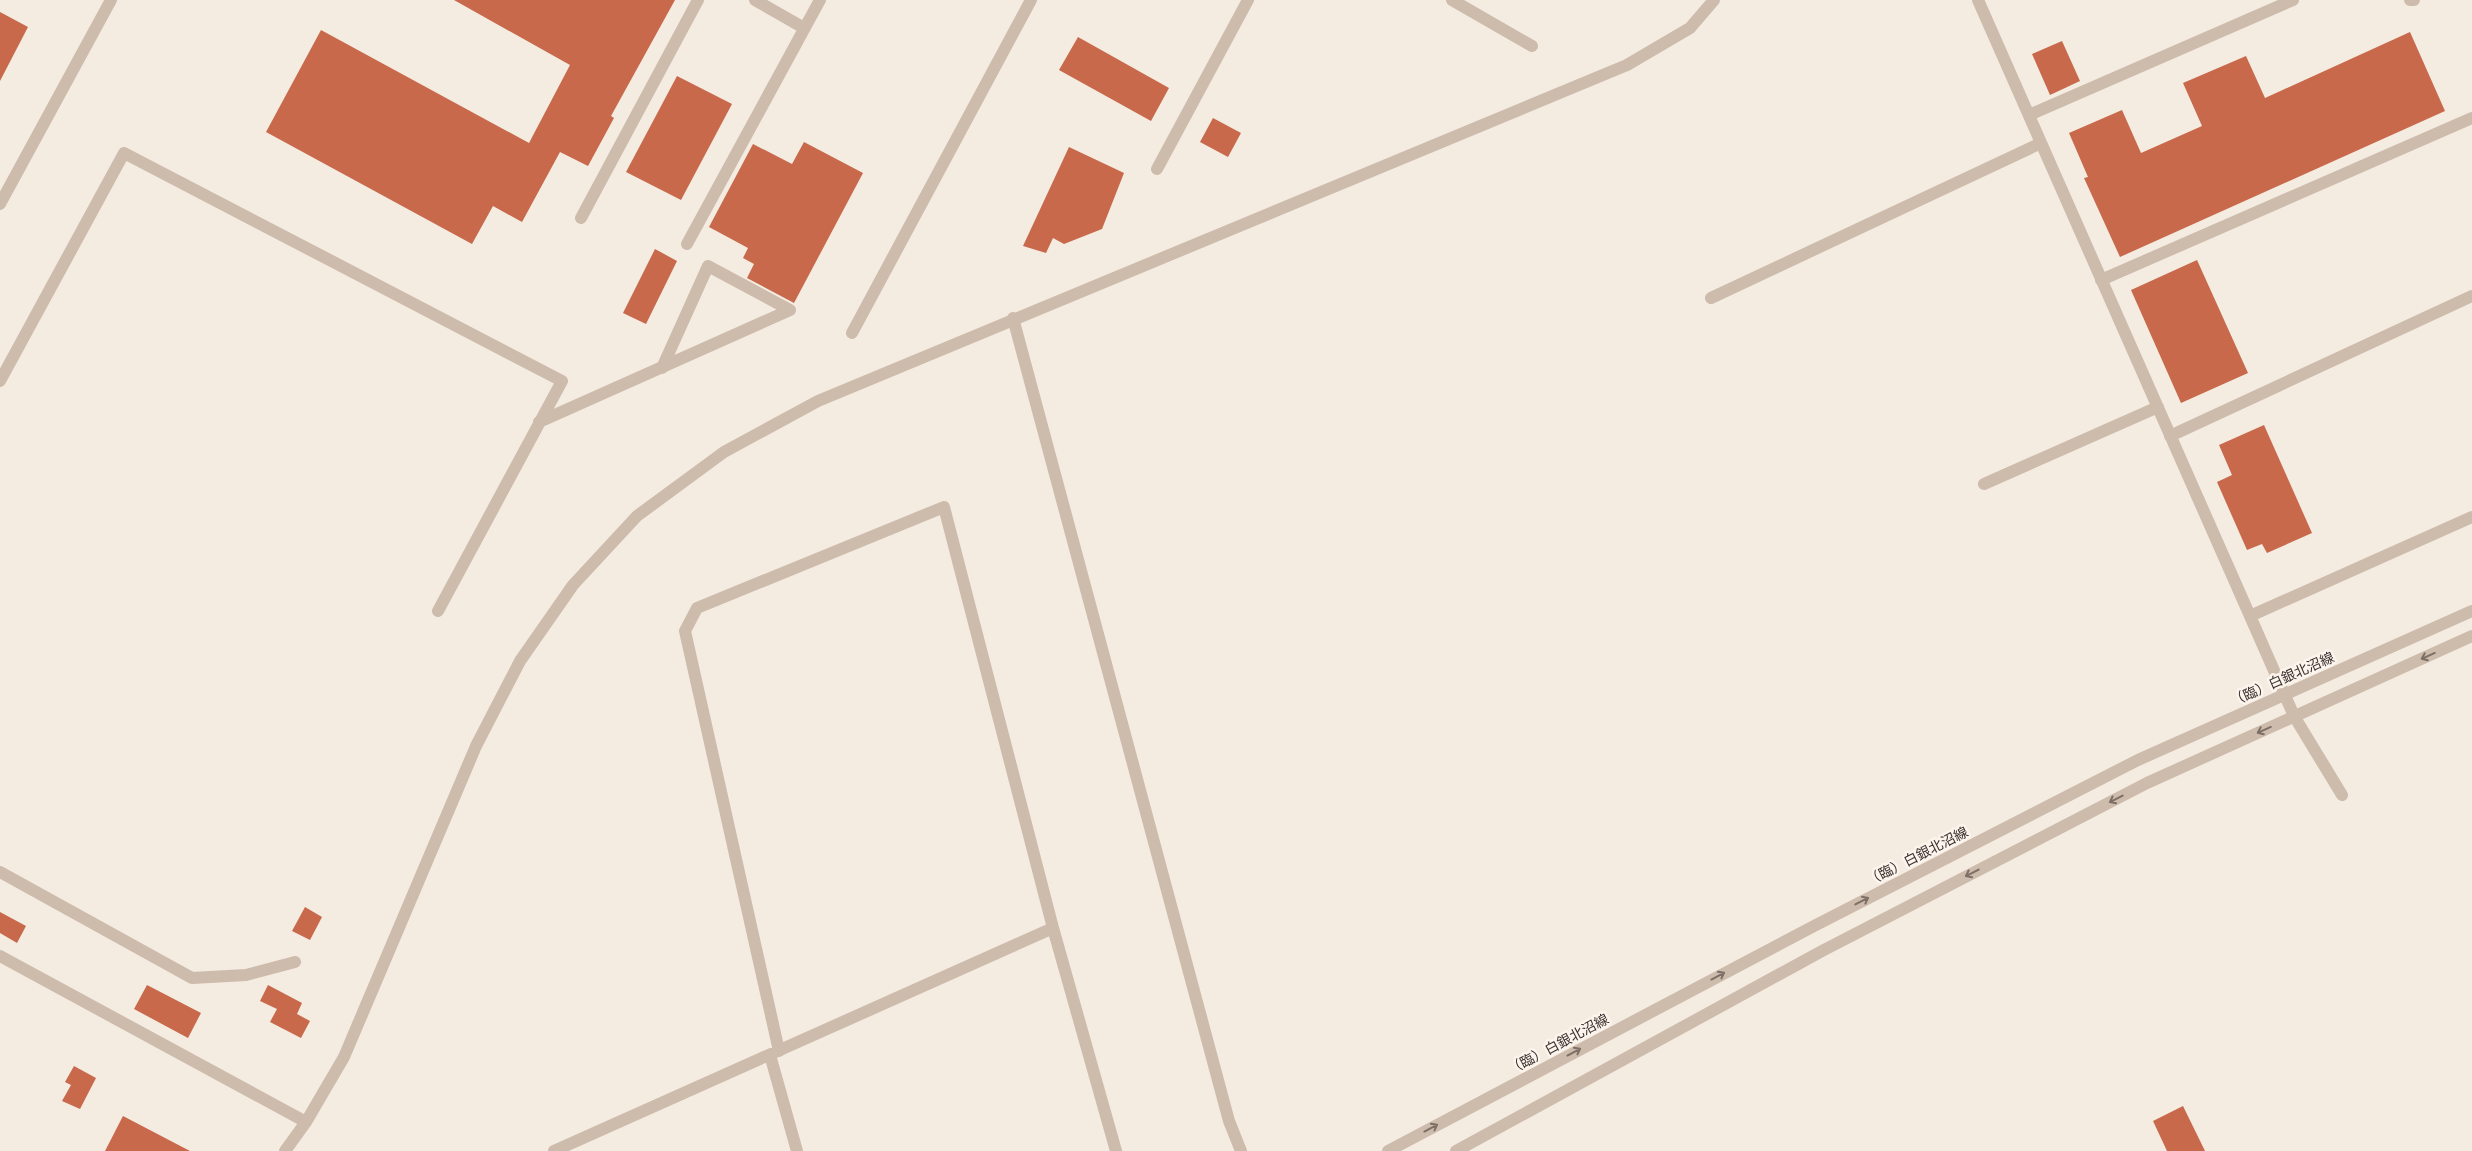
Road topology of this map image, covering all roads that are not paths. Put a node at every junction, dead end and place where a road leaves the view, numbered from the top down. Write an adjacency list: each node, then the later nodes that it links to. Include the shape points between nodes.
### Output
1 (111, 0): 19 (street)
2 (698, 0): 20 (street)
3 (754, 0): 13 (street)
4 (820, 0): 13 (street)
5 (1031, 0): 26 (street)
6 (1248, 0): 18 (street)
7 (1452, 0): 14 (street)
8 (1714, 0): 25 (street, via 1690,28 1627,65)
9 (1978, 0): 15 (street)
10 (2293, 0): 15 (street)
11 (2410, 0): 12 (street)
12 (2414, 0)
13 (804, 28): 21 (street)
14 (1532, 46)
15 (2029, 115): 17 (street)
16 (2472, 118): 22 (street)
17 (2041, 143): 22 (street); 24 (street)
18 (1157, 169)
19 (0, 204)
20 (580, 218)
21 (687, 244)
22 (2101, 280): 29 (street)
23 (2472, 296): 31 (street)
24 (1711, 298)
25 (1013, 318): 46 (street, via 818,401 724,452 637,516 573,585 520,661 476,746 344,1057); 51 (street, via 1229,1121)
26 (852, 333)
27 (662, 368): 27 (street, via 756,326 790,310 708,266); 30 (street)
28 (0, 381): 30 (street, via 124,153 562,381)
29 (2158, 407): 31 (street); 32 (street)
30 (539, 422): 34 (street)
31 (2170, 436): 36 (street)
32 (1984, 484)
33 (2472, 517): 36 (street)
34 (438, 611)
35 (2472, 611): 38 (street, （臨）白銀北沼線)
36 (2250, 616): 38 (street)
37 (2472, 636): 39 (street, one-way to 39)
38 (2285, 695): 39 (street); 52 (street, （臨）白銀北沼線, one-way to 38, via 1814,926 2112,774)
39 (2294, 716): 40 (street); 53 (street, one-way to 53, via 2147,783 1883,919)
40 (2342, 795)
41 (0, 872): 44 (street, via 192,978 246,975)
42 (1053, 928): 45 (street); 45 (street, via 944,507 697,608 684,631); 50 (street)
43 (0, 956): 46 (street)
44 (296, 962)
45 (774, 1053): 48 (street); 49 (street)
46 (306, 1122): 47 (street)
47 (285, 1151)
48 (554, 1151)
49 (797, 1151)
50 (1116, 1151)
51 (1242, 1151)
52 (1388, 1151)
53 (1456, 1151)

